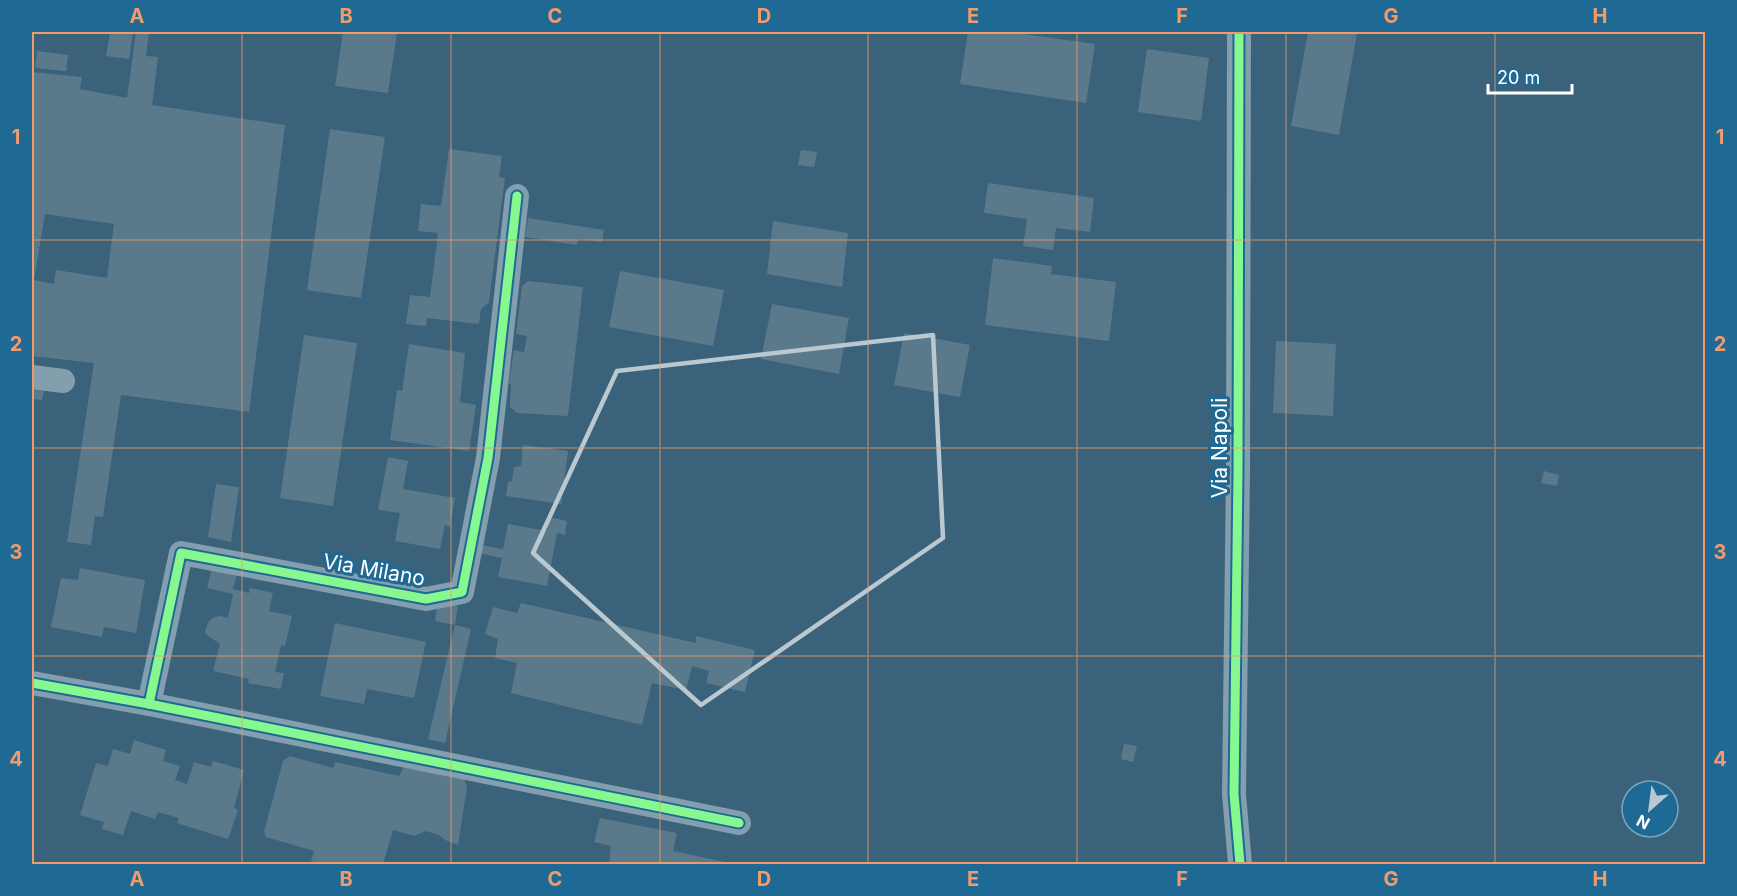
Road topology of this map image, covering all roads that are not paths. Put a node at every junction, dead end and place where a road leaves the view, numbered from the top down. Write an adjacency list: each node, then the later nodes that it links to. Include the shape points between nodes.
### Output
1 (1239, 32): 8 (street, Via Napoli, via 1234,794)
2 (517, 196): 6 (street, Via Milano, via 488,458 462,592 426,599 181,553)
3 (32, 377): 4 (street)
4 (63, 381)
5 (32, 683): 6 (street)
6 (149, 704): 7 (street)
7 (739, 823)
8 (1240, 864)

